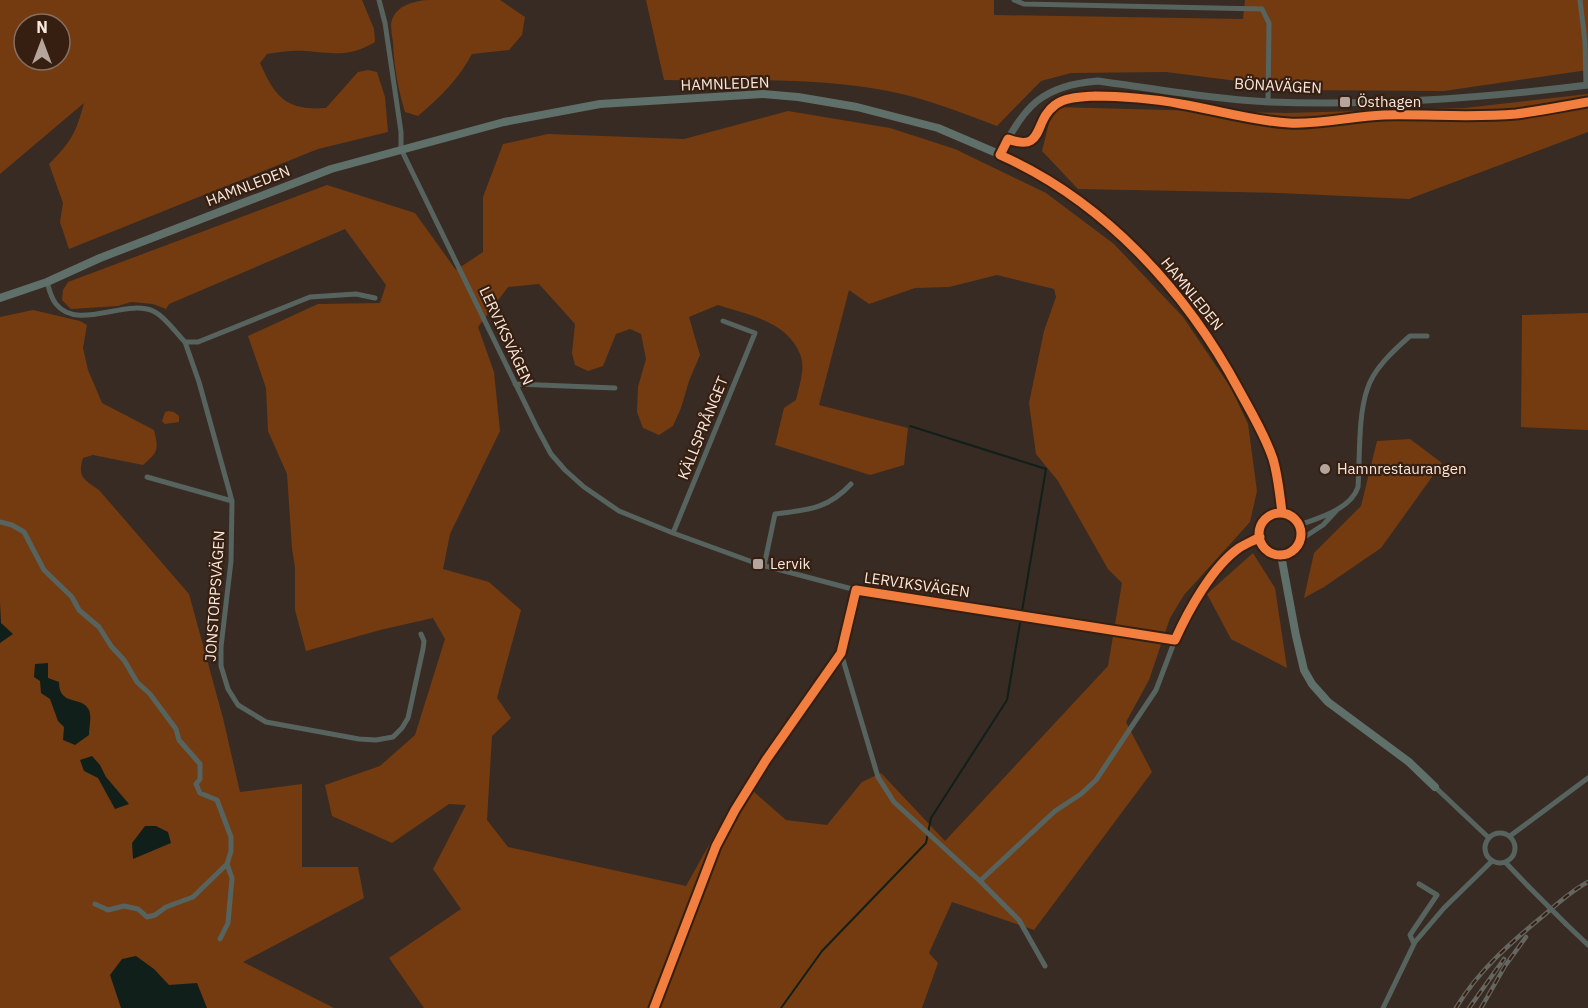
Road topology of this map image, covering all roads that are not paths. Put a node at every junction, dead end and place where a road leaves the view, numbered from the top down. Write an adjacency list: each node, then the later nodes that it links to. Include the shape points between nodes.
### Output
1 (379, 0): 9 (street, LERVIKSVÄGEN)
2 (1014, 0): 5 (street, via 1024,4)
3 (1224, 0): 6 (street)
4 (1580, 0): 7 (street)
5 (1149, 3): 6 (street)
6 (1223, 9): 8 (street, via 1262,9 1269,23)
7 (1587, 86): 8 (street, BÖNAVÄGEN, via 1453,99)
8 (1268, 102): 10 (street, BÖNAVÄGEN, via 1098,81 1078,82 1058,88 1034,103)
9 (401, 149): 10 (main road, HAMNLEDEN, via 504,122 600,104 763,94 857,107 938,128); 11 (main road, HAMNLEDEN, via 331,169); 17 (street, LERVIKSVÄGEN)
10 (1000, 154): 23 (main road, HAMNLEDEN, via 1051,182 1119,234 1194,316 1219,352 1269,450)
11 (47, 282): 12 (main road, HAMNLEDEN); 16 (street, JONSTORPSVÄGEN, via 56,304 66,312 106,314 134,307 155,312)
12 (0, 298)
13 (375, 298): 16 (street, via 356,294 310,297 198,342)
14 (723, 321): 26 (street, KÄLLSPRÅNGET, via 755,333)
15 (1427, 336): 22 (street, via 1410,336 1373,377 1363,408 1356,495)
16 (185, 342): 21 (street, JONSTORPSVÄGEN)
17 (515, 384): 18 (street); 26 (street, LERVIKSVÄGEN, via 551,454 565,470 619,510)
18 (615, 388)
19 (147, 477): 21 (street)
20 (851, 484): 30 (street, via 826,504 798,513 775,514)
21 (232, 501): 32 (street, JONSTORPSVÄGEN, via 221,666 238,705 266,722 359,739 393,737 408,718 423,649)
22 (1339, 508): 25 (street); 28 (street)
23 (1282, 513): 25 (main road); 27 (main road, via 1265,520)
24 (0, 522): 41 (street, via 24,532 44,570 99,627 200,764 196,784 200,792 217,800 231,837)
25 (1299, 525): 28 (main road)
26 (673, 533): 30 (street, LERVIKSVÄGEN)
27 (1260, 537): 29 (main road, via 1265,548); 33 (street, via 1238,548 1213,574)
28 (1300, 540): 29 (main road, via 1293,550)
29 (1281, 555): 36 (main road, via 1304,670 1312,684 1328,702)
30 (764, 566): 31 (street, LERVIKSVÄGEN)
31 (856, 590): 33 (street, LERVIKSVÄGEN); 34 (street, LERVIKSVÄGEN)
32 (421, 633)
33 (1175, 640): 42 (street, via 1156,690 1096,780 1054,811)
34 (841, 653): 42 (street, via 879,777 894,802); 49 (street, LERVIKSVÄGEN, via 766,760 716,846)
35 (1588, 778): 37 (street)
36 (1436, 787): 38 (street)
37 (1510, 836): 38 (street, via 1497,833); 40 (street, via 1516,848)
38 (1489, 838): 39 (street, via 1485,847)
39 (1492, 861): 40 (street); 46 (street)
40 (1506, 863): 47 (street, bridge)
41 (227, 864): 44 (street, via 193,897 155,915 147,917 138,909 124,906 108,910); 45 (street, via 232,878 232,900)
42 (980, 881): 48 (street, via 1019,920)
43 (1419, 884): 46 (street, via 1437,895 1410,934)
44 (95, 904)
45 (220, 939)
46 (1414, 944): 50 (street)
47 (1588, 945)
48 (1045, 966)
49 (654, 1008)
50 (1383, 1008)

